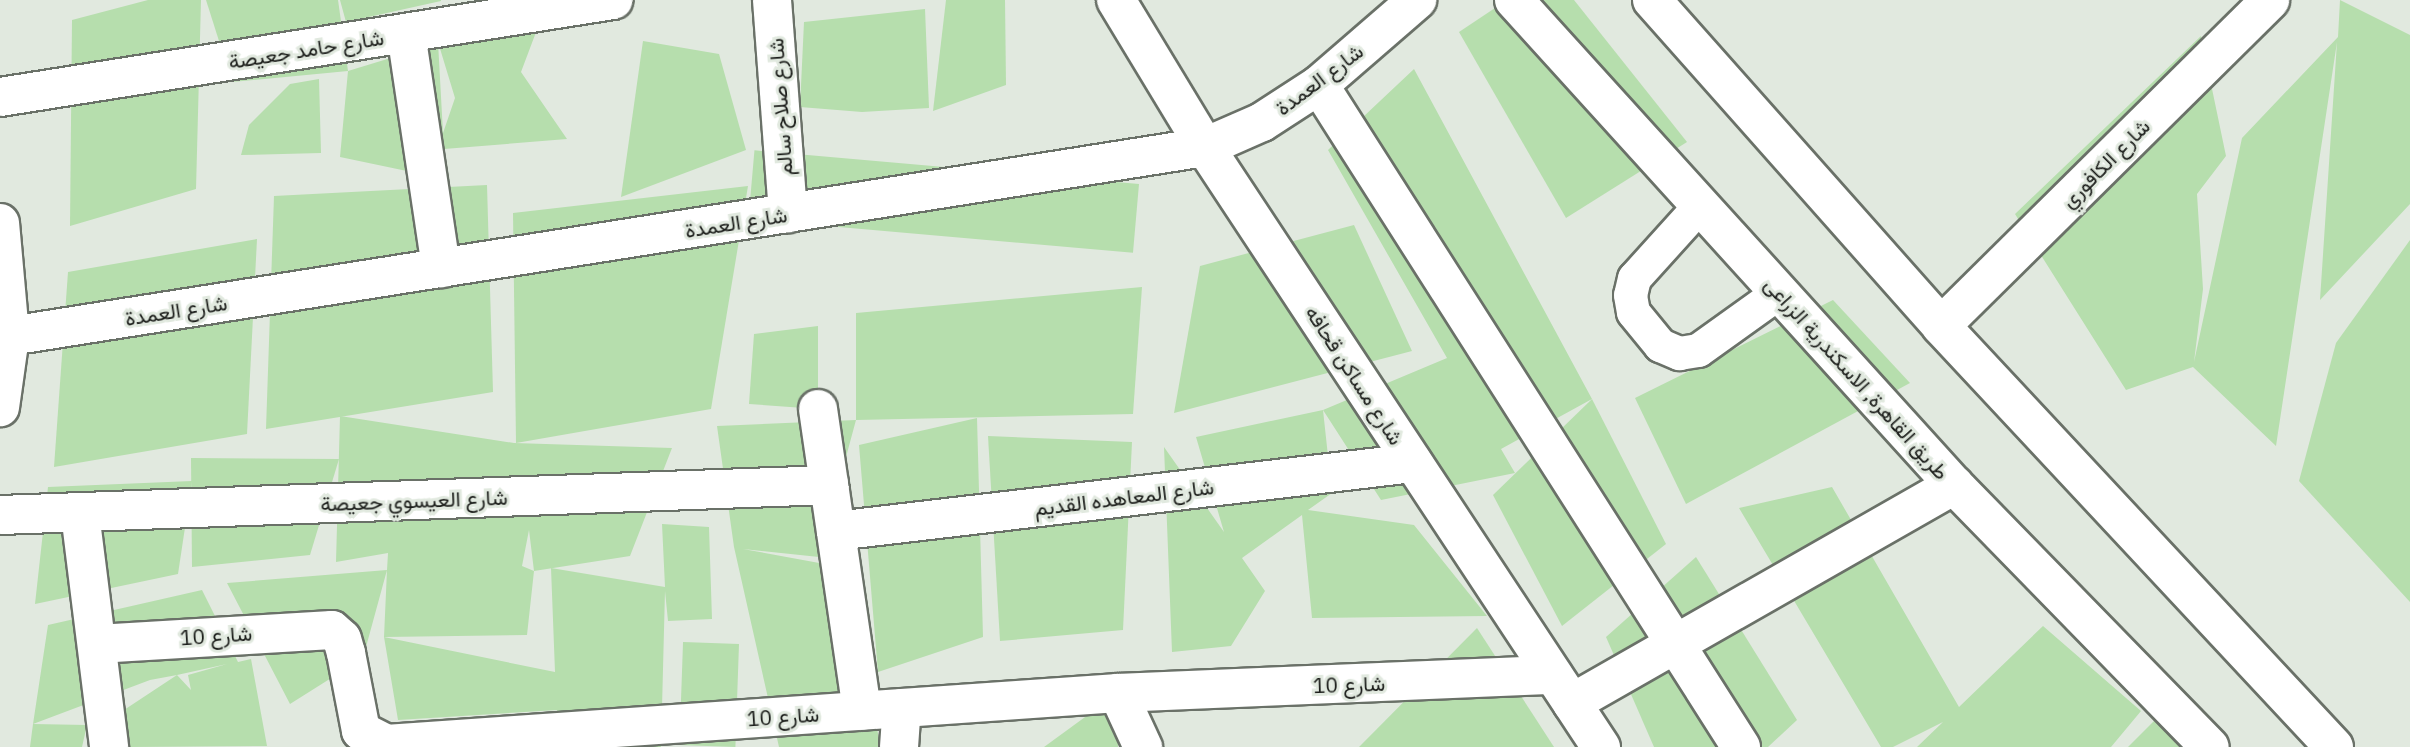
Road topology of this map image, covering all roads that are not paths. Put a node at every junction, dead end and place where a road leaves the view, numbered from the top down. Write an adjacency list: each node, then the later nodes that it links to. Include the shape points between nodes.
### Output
1 (613, 0): 8 (main road, شارع حامد جعيصة)
2 (772, 0): 13 (main road, شارع صلاح سالم)
3 (1116, 0): 11 (main road, شارع مساكن قحافه)
4 (1417, 0): 9 (main road, شارع العمدة)
5 (1514, 0): 12 (main road, طريق القاهرة, الاسكندرية الزراعى)
6 (1652, 0): 17 (main road)
7 (2270, 0): 17 (main road, شارع الكافوري)
8 (406, 33): 10 (main road, شارع حامد جعيصة); 15 (main road)
9 (1319, 85): 11 (main road, شارع العمدة, via 1262,122); 28 (main road)
10 (0, 97)
11 (1205, 147): 13 (main road, شارع العمدة); 21 (main road, شارع مساكن قحافه)
12 (1700, 205): 16 (main road, طريق القاهرة, الاسكندرية الزراعى); 16 (lane, via 1634,278 1633,312 1660,345 1679,353 1698,350)
13 (788, 213): 15 (main road, شارع العمدة)
14 (1, 238): 18 (main road)
15 (441, 268): 18 (main road, شارع العمدة)
16 (1779, 292): 23 (main road, طريق القاهرة, الاسكندرية الزراعى)
17 (1941, 326): 39 (main road)
18 (10, 336): 19 (main road)
19 (0, 407)
20 (818, 409): 22 (main road)
21 (1413, 463): 26 (main road, شارع المعاهده القديم); 29 (main road, شارع مساكن قحافه)
22 (829, 485): 24 (main road, شارع العيسوي جعيصة); 26 (main road)
23 (1954, 485): 28 (main road); 38 (main road, طريق القاهرة, الاسكندرية الزراعى)
24 (80, 513): 25 (main road, شارع العيسوي جعيصة); 27 (main road)
25 (0, 515)
26 (836, 531): 32 (main road)
27 (97, 644): 32 (main road, شارع 10, via 332,630 346,653 362,731 386,744); 33 (main road)
28 (1675, 644): 29 (main road); 37 (main road)
29 (1562, 689): 30 (main road, شارع 10); 36 (main road, شارع مساكن قحافه)
30 (1118, 693): 31 (main road, شارع 10); 35 (main road)
31 (902, 708): 32 (main road, شارع 10); 34 (main road)
32 (862, 711)
33 (109, 747)
34 (898, 747)
35 (1143, 747)
36 (1601, 747)
37 (1741, 747)
38 (2210, 747)
39 (2334, 747)

